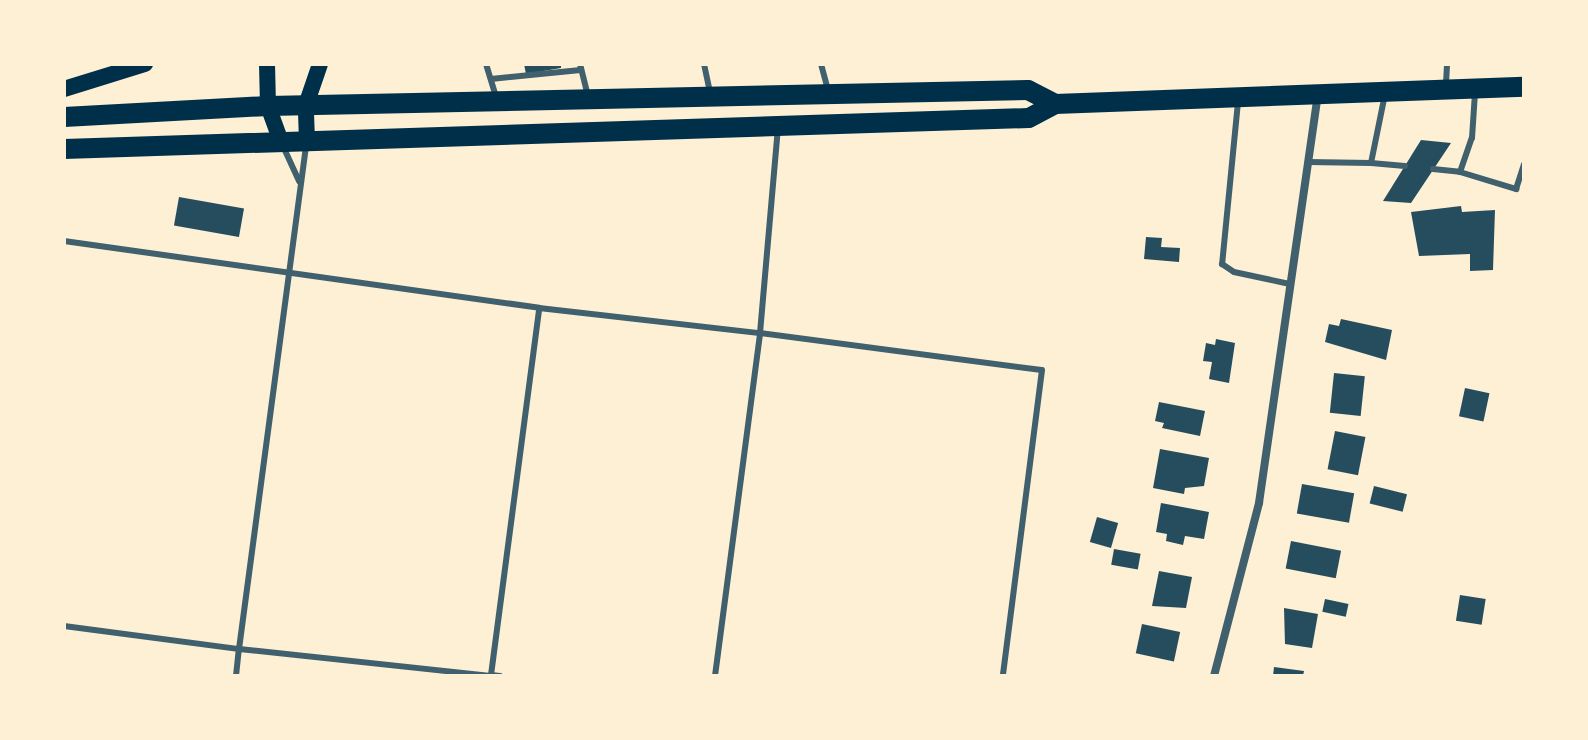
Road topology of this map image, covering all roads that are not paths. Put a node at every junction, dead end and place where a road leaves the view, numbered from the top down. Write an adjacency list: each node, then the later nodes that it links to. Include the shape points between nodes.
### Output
1 (145, 64): 11 (main road)
2 (267, 64): 23 (main road)
3 (320, 64): 22 (main road)
4 (486, 64): 9 (lane)
5 (704, 64): 17 (lane)
6 (821, 64): 15 (lane)
7 (1447, 64): 13 (lane)
8 (581, 67): 9 (lane); 19 (lane)
9 (491, 79): 20 (lane)
10 (1524, 87): 12 (main road)
11 (64, 89)
12 (1475, 89): 13 (main road); 34 (lane, via 1472,138)
13 (1446, 90): 14 (main road)
14 (1385, 91): 16 (main road); 30 (lane)
15 (829, 95): 17 (main road); 21 (main road, via 1028,90)
16 (1318, 96): 18 (main road); 29 (street)
17 (711, 97): 19 (main road)
18 (1238, 98): 21 (main road); 38 (lane, via 1222,264 1234,272)
19 (589, 100): 20 (main road)
20 (498, 101): 22 (main road)
21 (1055, 104): 25 (main road, via 1029,118)
22 (306, 105): 23 (main road); 27 (main road)
23 (268, 106): 24 (main road); 26 (main road)
24 (64, 117)
25 (778, 127): 27 (main road); 40 (lane)
26 (281, 141): 27 (main road); 28 (main road); 35 (lane)
27 (307, 141): 35 (lane)
28 (64, 149)
29 (1308, 162): 30 (lane); 38 (street)
30 (1371, 163): 32 (lane)
31 (1524, 164): 34 (lane, via 1516,189)
32 (1405, 166)
33 (1433, 169): 34 (lane)
34 (1460, 172)
35 (299, 181): 37 (lane)
36 (64, 241): 37 (lane)
37 (293, 272): 39 (lane); 42 (lane)
38 (1290, 284): 48 (street, via 1259,503)
39 (539, 308): 40 (lane); 44 (lane)
40 (760, 333): 46 (lane); 47 (lane, via 1042,370)
41 (64, 626): 42 (lane)
42 (239, 649): 43 (lane); 44 (lane)
43 (236, 676)
44 (491, 676): 45 (lane)
45 (500, 676)
46 (715, 676)
47 (1003, 676)
48 (1214, 676)

